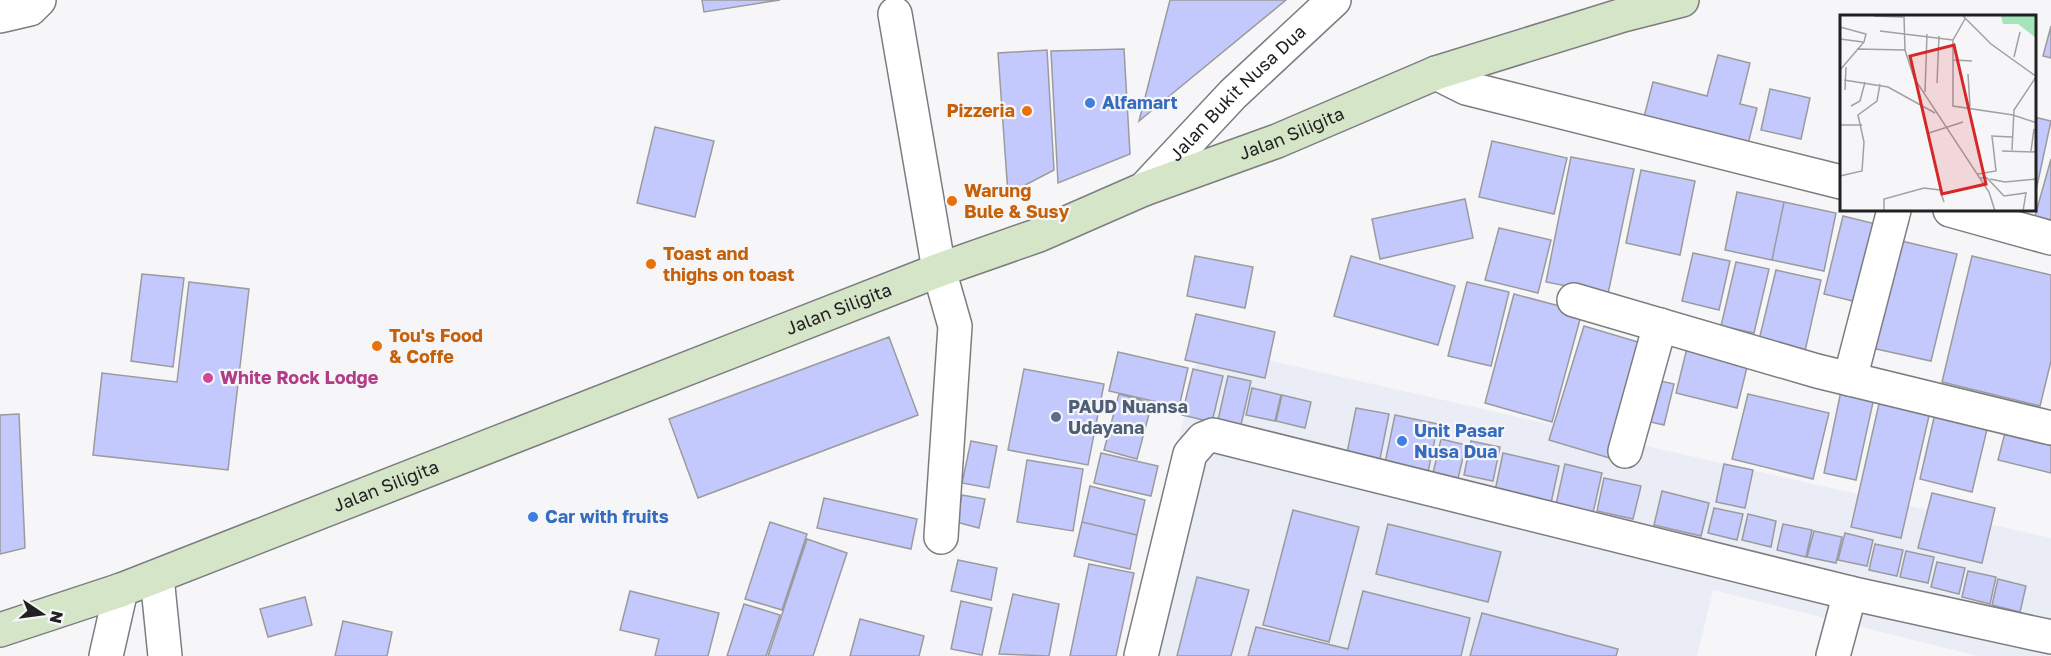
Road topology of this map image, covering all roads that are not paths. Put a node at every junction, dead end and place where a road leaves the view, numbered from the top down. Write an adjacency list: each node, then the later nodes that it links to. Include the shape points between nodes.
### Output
1 (39, 0): 5 (street, via 30,9)
2 (1334, 0): 8 (street, Jalan Bukit Nusa Dua, via 1233,94)
3 (1682, 0): 6 (main road, Jalan Siligita)
4 (895, 14): 12 (street)
5 (0, 16)
6 (1436, 73): 7 (street, via 1466,88); 8 (main road, Jalan Siligita, via 1277,141)
7 (1840, 182)
8 (1144, 189): 12 (main road, Jalan Siligita, via 1039,235)
9 (1893, 212): 15 (street)
10 (1957, 212): 11 (street)
11 (2051, 237)
12 (939, 270): 18 (street, via 955,326); 19 (main road, Jalan Siligita)
13 (1574, 300): 14 (street)
14 (1660, 325): 15 (street); 17 (street)
15 (1850, 379): 16 (street)
16 (2051, 428)
17 (1625, 451)
18 (941, 537)
19 (157, 577): 21 (main road, Jalan Siligita); 26 (street)
20 (1850, 593): 23 (street); 27 (street, via 1213,435 1203,439 1190,454); 28 (street)
21 (110, 594): 22 (main road, Jalan Siligita); 24 (street); 25 (street)
22 (0, 630)
23 (2051, 637)
24 (87, 656)
25 (106, 656)
26 (165, 656)
27 (1141, 656)
28 (1833, 656)

